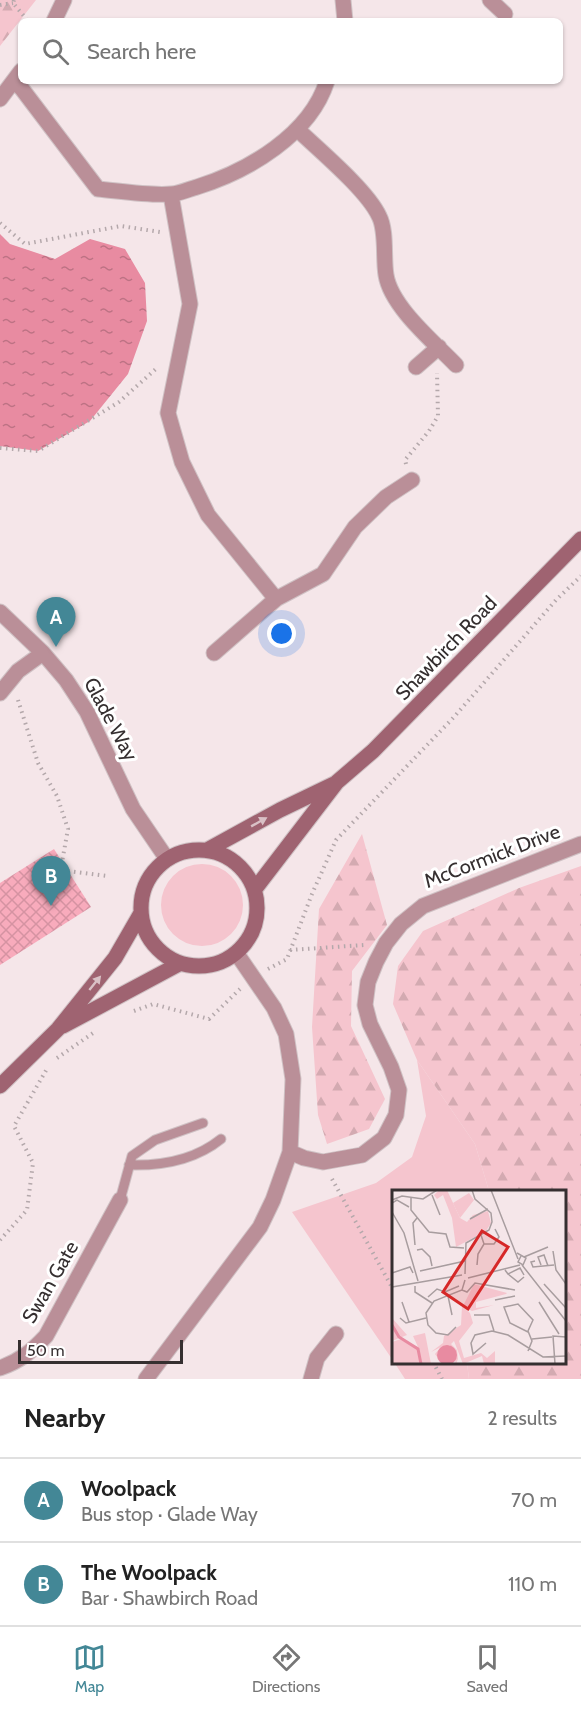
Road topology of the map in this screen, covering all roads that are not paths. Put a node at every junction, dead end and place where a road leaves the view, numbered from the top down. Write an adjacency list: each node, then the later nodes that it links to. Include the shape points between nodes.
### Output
1 (64, 0): 5 (street)
2 (343, 0): 6 (street)
3 (490, 0): 4 (street)
4 (505, 15)
5 (55, 18)
6 (345, 18)
7 (17, 76): 10 (street)
8 (20, 84): 12 (street, via 98,189)
9 (326, 84): 11 (street)
10 (0, 99)
11 (297, 129): 12 (street, via 271,153 224,178); 13 (street, via 360,190 380,217 386,277 394,296)
12 (171, 195): 18 (street, via 189,304 168,413 182,462 208,515)
13 (433, 352): 14 (street); 15 (street)
14 (456, 366)
15 (416, 367)
16 (412, 480): 18 (street, via 386,497 356,527 323,574)
17 (581, 539): 23 (main road, Shawbirch Road, via 374,751)
18 (276, 599): 21 (street)
19 (0, 612): 20 (street, Glade Way)
20 (43, 653): 22 (street, via 18,671); 26 (street, Glade Way, via 87,712 133,809)
21 (214, 653)
22 (0, 693)
23 (337, 782): 25 (main road, Shawbirch Road, one-way to 23); 27 (main road, Shawbirch Road)
24 (581, 844): 35 (street, McCormick Drive, via 423,906 400,924 376,962 365,1005 399,1090 396,1115 384,1138 362,1155 323,1162)
25 (207, 850): 26 (main road, via 193,850); 27 (main road, via 236,863)
26 (167, 859): 28 (main road, via 146,882)
27 (255, 889): 29 (main road, via 253,931)
28 (141, 913): 30 (main road, via 152,944); 31 (main road, one-way to 28, via 115,958)
29 (237, 954): 30 (main road, via 199,967); 35 (street, via 274,1008 286,1034 293,1079)
30 (179, 964): 31 (main road)
31 (58, 1029): 32 (main road)
32 (0, 1086)
33 (203, 1123): 36 (lane, via 155,1140 132,1156)
34 (221, 1139): 36 (lane, via 188,1157 153,1166)
35 (290, 1152): 40 (street, via 260,1227)
36 (129, 1165): 37 (lane)
37 (120, 1200): 39 (street, Swan Gate, via 46,1335 30,1353)
38 (336, 1334): 41 (street, via 317,1358)
39 (0, 1368)
40 (146, 1379)
41 (311, 1379)

